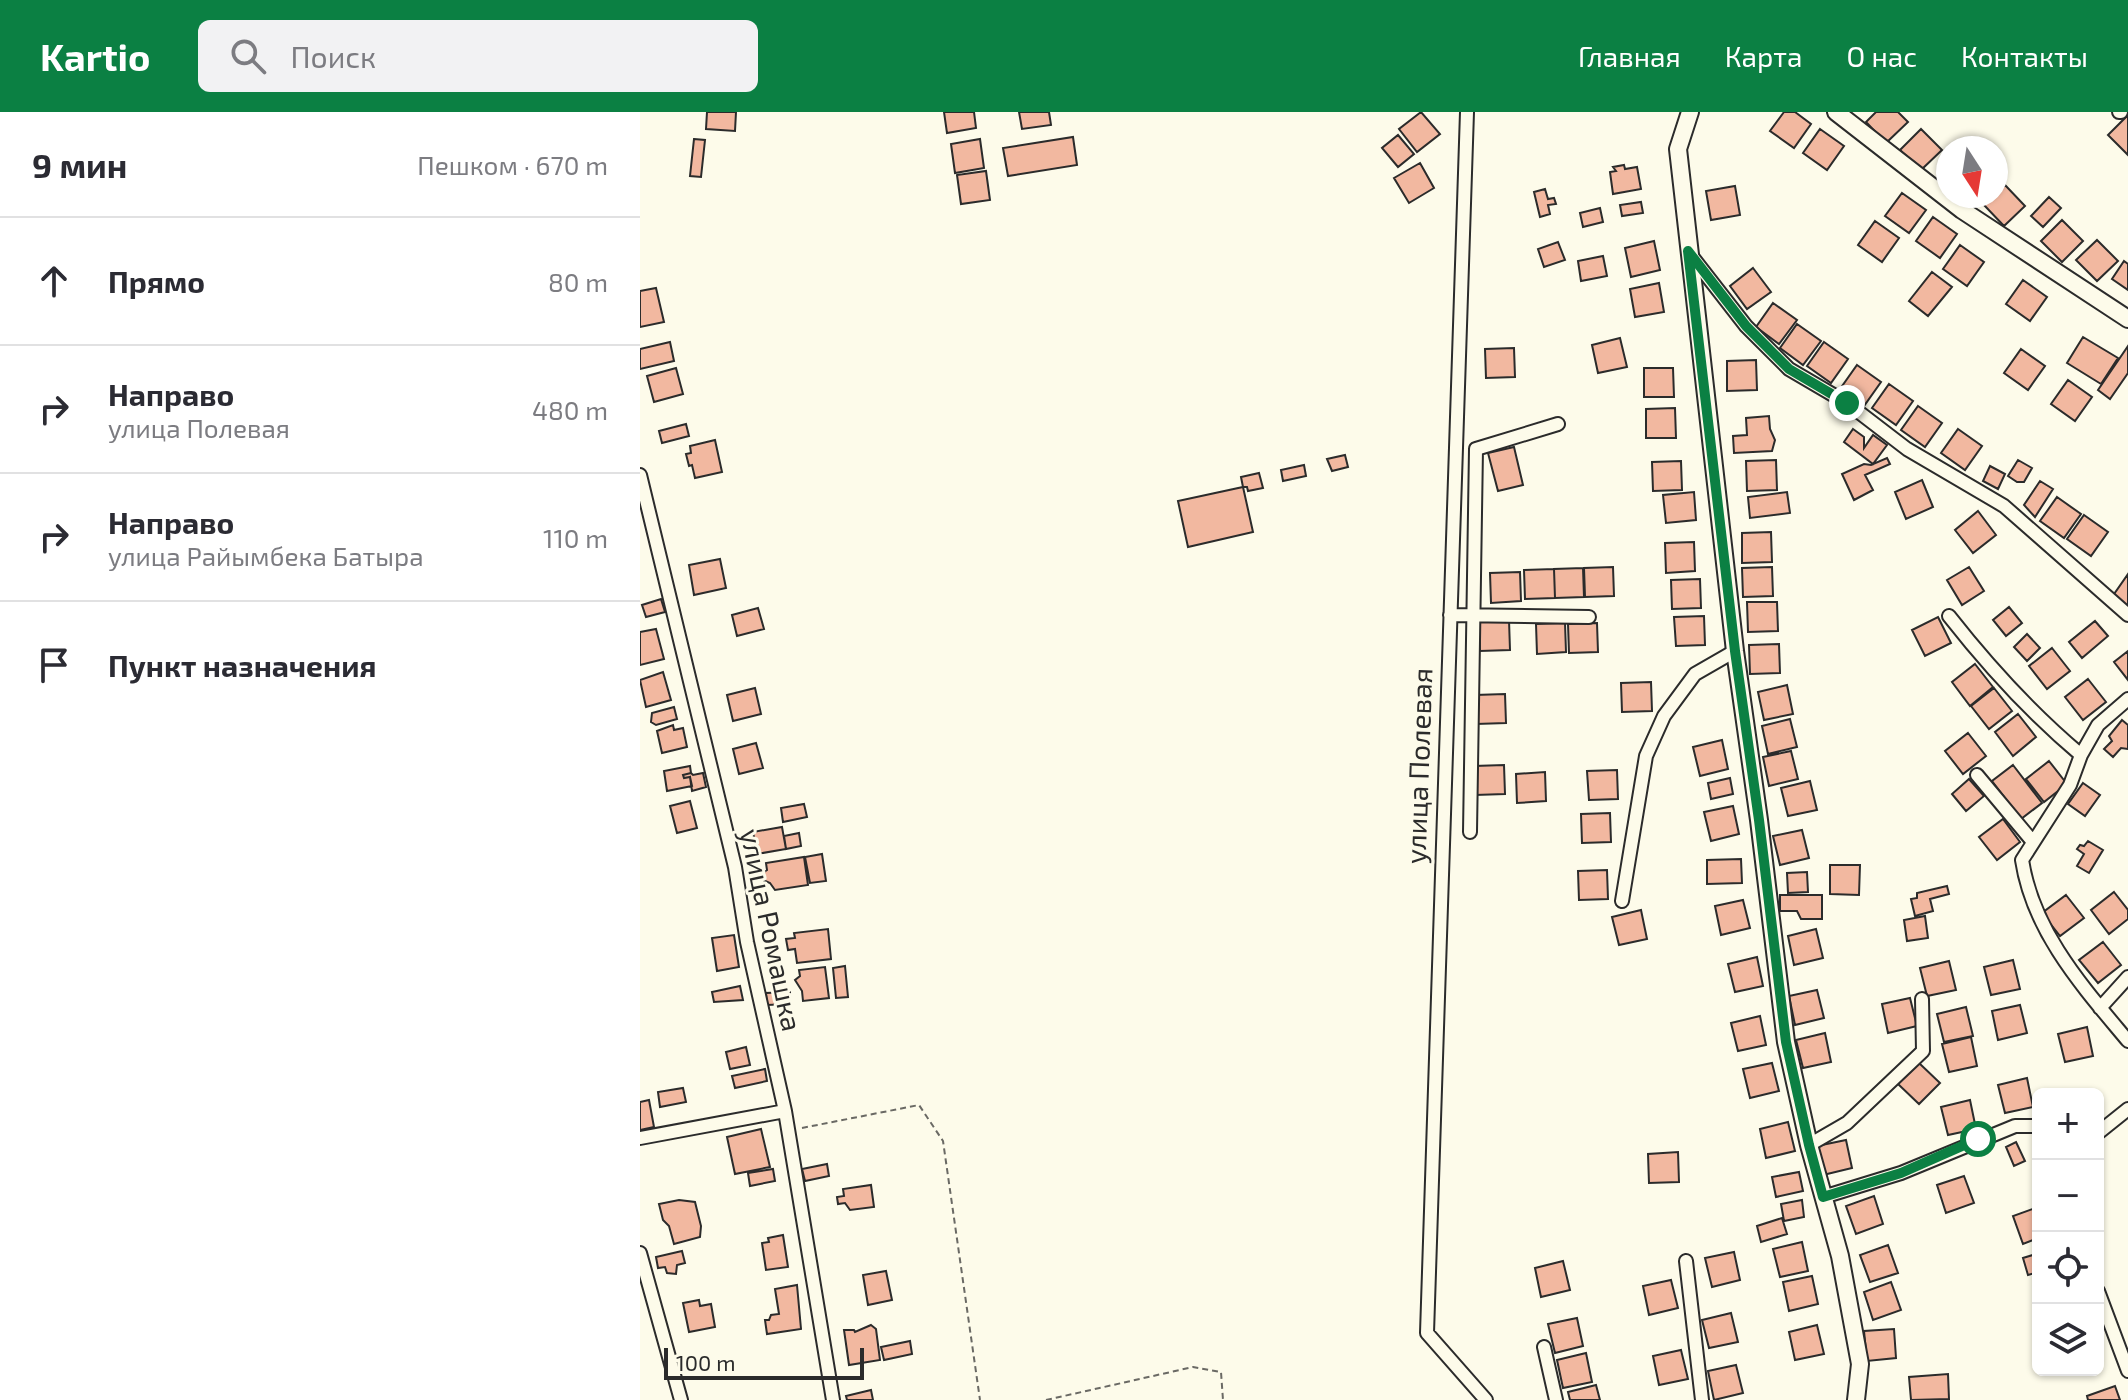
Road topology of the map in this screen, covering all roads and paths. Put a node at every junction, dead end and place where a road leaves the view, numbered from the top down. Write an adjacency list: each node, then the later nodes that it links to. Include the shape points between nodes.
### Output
1 (1467, 112): 8 (street, улица Полевая)
2 (1690, 112): 4 (street, via 1678,149)
3 (1836, 112): 5 (street, via 1962,210)
4 (1688, 251): 10 (street, via 1746,326 1789,369 1847,403 1907,449 2004,506); 13 (street)
5 (2128, 319)
6 (1558, 424): 9 (street, via 1476,449)
7 (640, 475): 25 (street, улица Ромашка, via 735,867)
8 (1450, 615): 9 (street); 42 (street, улица Полевая, via 1427,1333)
9 (1473, 615): 12 (street); 17 (street)
10 (2128, 615)
11 (1949, 616): 15 (street, via 2034,714)
12 (1589, 617)
13 (1735, 651): 19 (street, via 1695,674 1664,716 1646,756); 30 (street, via 1786,1042)
14 (2128, 699): 15 (street, via 2098,725)
15 (2081, 755): 18 (street, via 2070,785)
16 (1977, 775): 18 (street)
17 (1470, 832)
18 (2033, 842): 22 (street, via 2022,860 2026,889 2045,933)
19 (1622, 901)
20 (2128, 977): 22 (street)
21 (1922, 999): 30 (street, via 1923,1051 1847,1123)
22 (2100, 1008): 23 (street)
23 (2128, 1041)
24 (2128, 1109): 27 (street)
25 (785, 1111): 28 (street, улица Ромашка); 29 (street)
26 (2032, 1126): 31 (street, via 2015,1126 1901,1173)
27 (2104, 1128)
28 (789, 1131): 38 (street, улица Ромашка); 39 (path, via 919,1105 943,1141)
29 (640, 1138)
30 (1809, 1145): 31 (street)
31 (1823, 1197): 45 (street, via 1860,1364)
32 (640, 1253): 37 (street)
33 (1686, 1261): 44 (street)
34 (2103, 1304): 36 (street)
35 (1544, 1347): 43 (street)
36 (2128, 1371)
37 (681, 1400)
38 (833, 1400)
39 (980, 1400)
40 (1046, 1400): 41 (path, via 1193,1367 1221,1372)
41 (1223, 1400)
42 (1486, 1400)
43 (1556, 1400)
44 (1702, 1400)
45 (1856, 1400)

